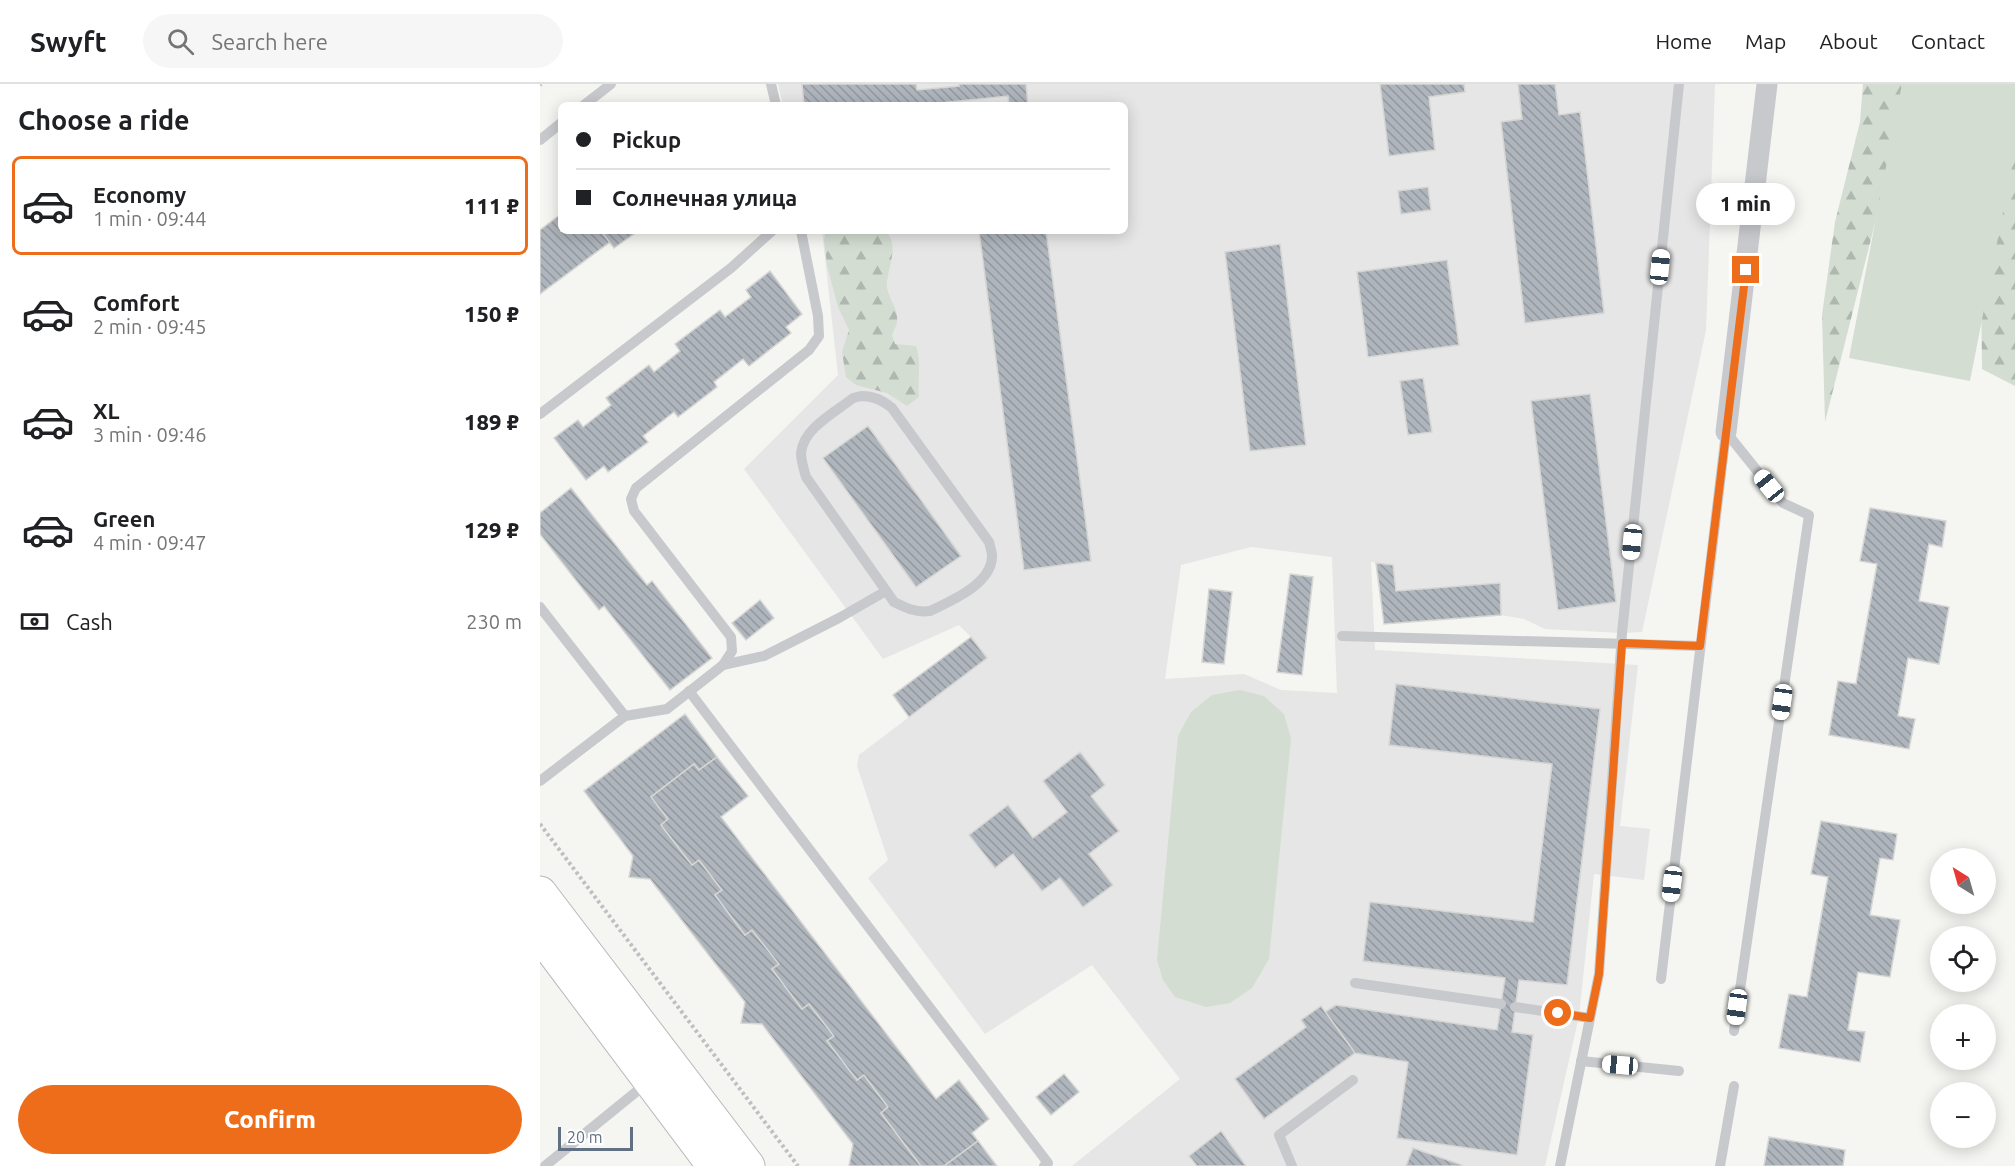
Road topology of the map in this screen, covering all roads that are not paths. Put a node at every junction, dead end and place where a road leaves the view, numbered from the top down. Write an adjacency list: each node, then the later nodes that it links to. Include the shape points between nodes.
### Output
1 (611, 84): 5 (lane)
2 (771, 84): 6 (lane)
3 (1679, 84): 16 (lane)
4 (1767, 84): 12 (street)
5 (588, 102)
6 (775, 102)
7 (558, 125): 8 (lane)
8 (540, 140)
9 (769, 234): 11 (lane, via 731,268)
10 (802, 234): 18 (lane, via 819,316 819,336 809,350 636,488 631,499 634,511 731,637 732,651)
11 (540, 414)
12 (1726, 432): 17 (lane); 29 (lane, via 1783,503 1809,515)
13 (886, 591): 13 (lane, via 894,602 909,609 930,611 978,583 988,572 992,557 989,542 892,408 871,396 861,396 811,431 801,453 806,477); 18 (lane, via 764,656)
14 (540, 607): 20 (lane)
15 (1342, 636): 16 (lane)
16 (1622, 643): 17 (lane); 28 (lane, via 1599,974)
17 (1700, 646): 24 (lane)
18 (723, 665): 19 (lane)
19 (689, 691): 20 (lane, via 667,709); 38 (lane, via 1048,1163)
20 (625, 716): 21 (lane)
21 (540, 781)
22 (540, 893): 37 (highway)
23 (540, 934): 32 (highway)
24 (1661, 979)
25 (1355, 983): 26 (lane)
26 (1501, 1004)
27 (1515, 1006): 28 (lane)
28 (1590, 1018): 30 (lane)
29 (1734, 1031)
30 (1581, 1061): 31 (lane); 40 (lane)
31 (1679, 1071)
32 (650, 1080): 35 (lane); 36 (highway)
33 (1353, 1080): 39 (lane, via 1279,1134)
34 (1734, 1086): 41 (lane)
35 (545, 1166)
36 (714, 1166)
37 (748, 1166)
38 (1044, 1166)
39 (1292, 1166)
40 (1560, 1166)
41 (1720, 1166)

